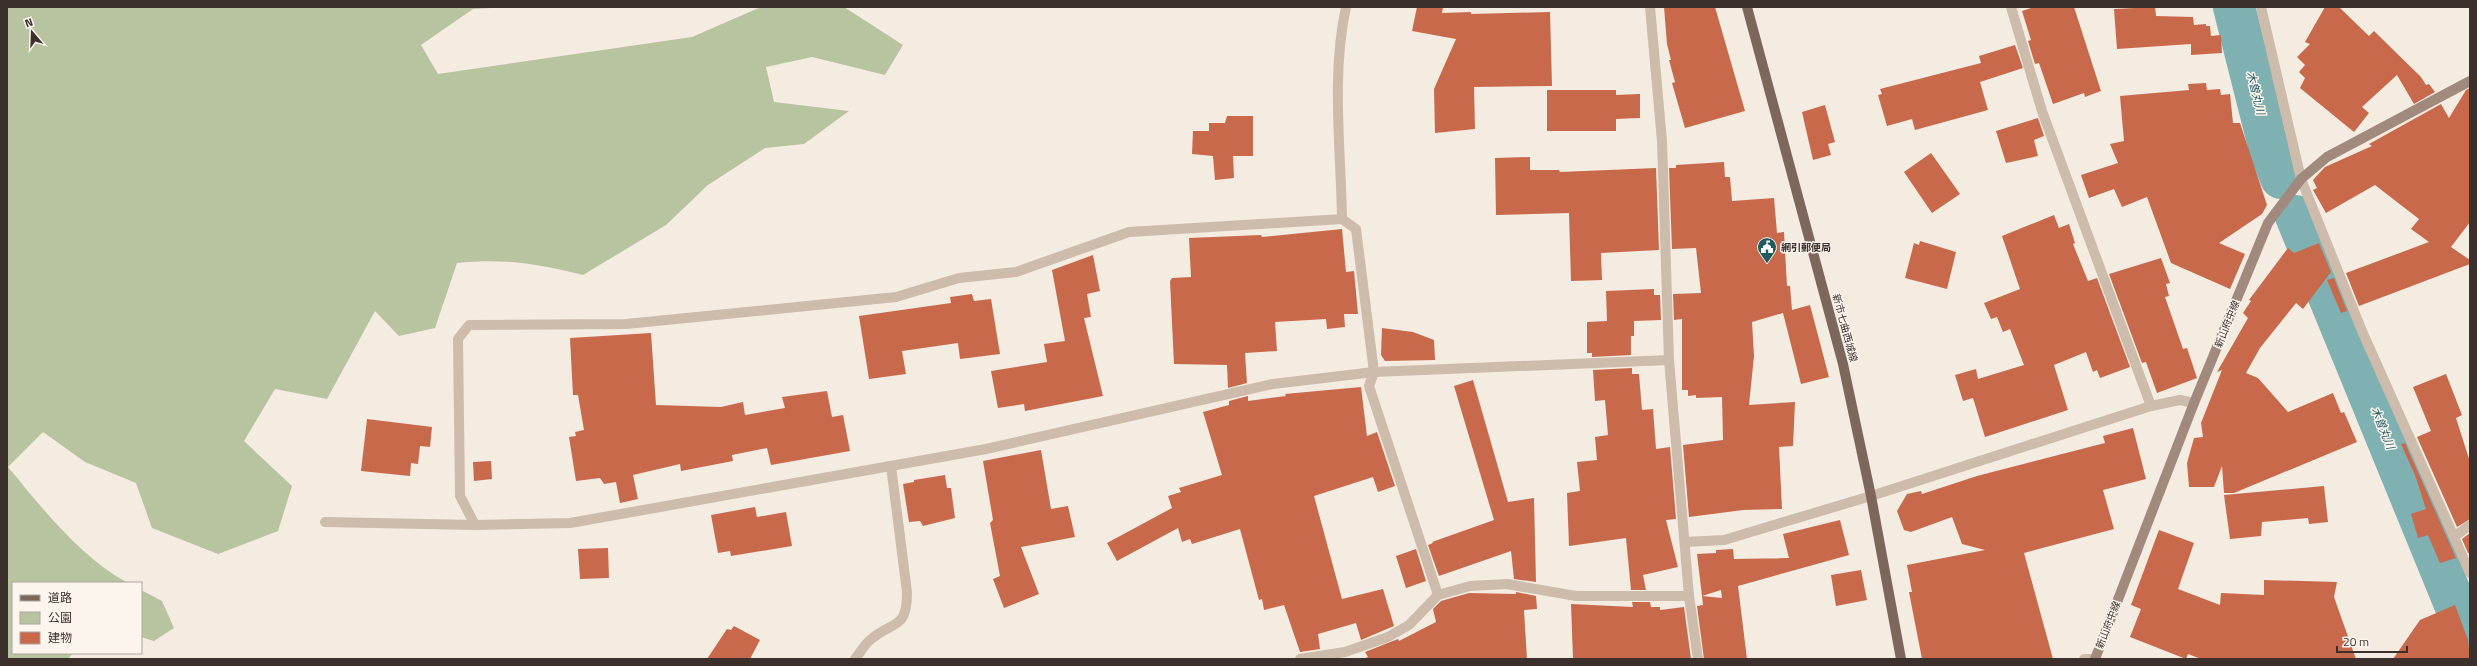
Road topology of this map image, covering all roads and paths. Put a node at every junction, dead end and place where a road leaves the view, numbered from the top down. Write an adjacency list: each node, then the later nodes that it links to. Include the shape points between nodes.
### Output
1 (1346, 7): 8 (street, via 1341,30 1339,74)
2 (1650, 7): 9 (street, via 1662,141)
3 (1747, 7): 14 (main road, 新市七曲西城線, via 1843,364)
4 (2010, 7): 12 (street, via 2042,111)
5 (2261, 7): 7 (street)
6 (2470, 81): 7 (main road, 新山府中線, via 2327,157)
7 (2301, 179): 11 (main road, 新山府中線, via 2268,223); 18 (street, via 2362,331)
8 (1342, 219): 10 (street, via 1356,229); 17 (street, via 1129,232 1016,272 959,278 896,297 626,324 469,325 458,340 460,496)
9 (1669, 360): 10 (street); 19 (street)
10 (1374, 372): 13 (street, via 1273,384 986,449); 21 (street, via 1369,386)
11 (2194, 403): 12 (street, via 2180,400); 28 (main road, 新山府中線)
12 (2151, 406): 14 (street)
13 (891, 466): 17 (street, via 570,523); 23 (street, via 907,610 897,625 870,640)
14 (1872, 496): 19 (street, via 1724,540); 26 (main road, 新市七曲西城線)
15 (325, 522): 17 (street)
16 (2470, 524): 18 (street)
17 (475, 525)
18 (2455, 536): 20 (street)
19 (1685, 542): 22 (street)
20 (2470, 573)
21 (1438, 595): 22 (street, via 1470,586 1507,584 1576,596); 24 (street, via 1409,625 1388,637 1345,652)
22 (1689, 596): 25 (street)
23 (854, 659)
24 (1300, 659)
25 (1698, 659)
26 (1901, 659)
27 (2084, 659): 28 (street)
28 (2095, 659)

